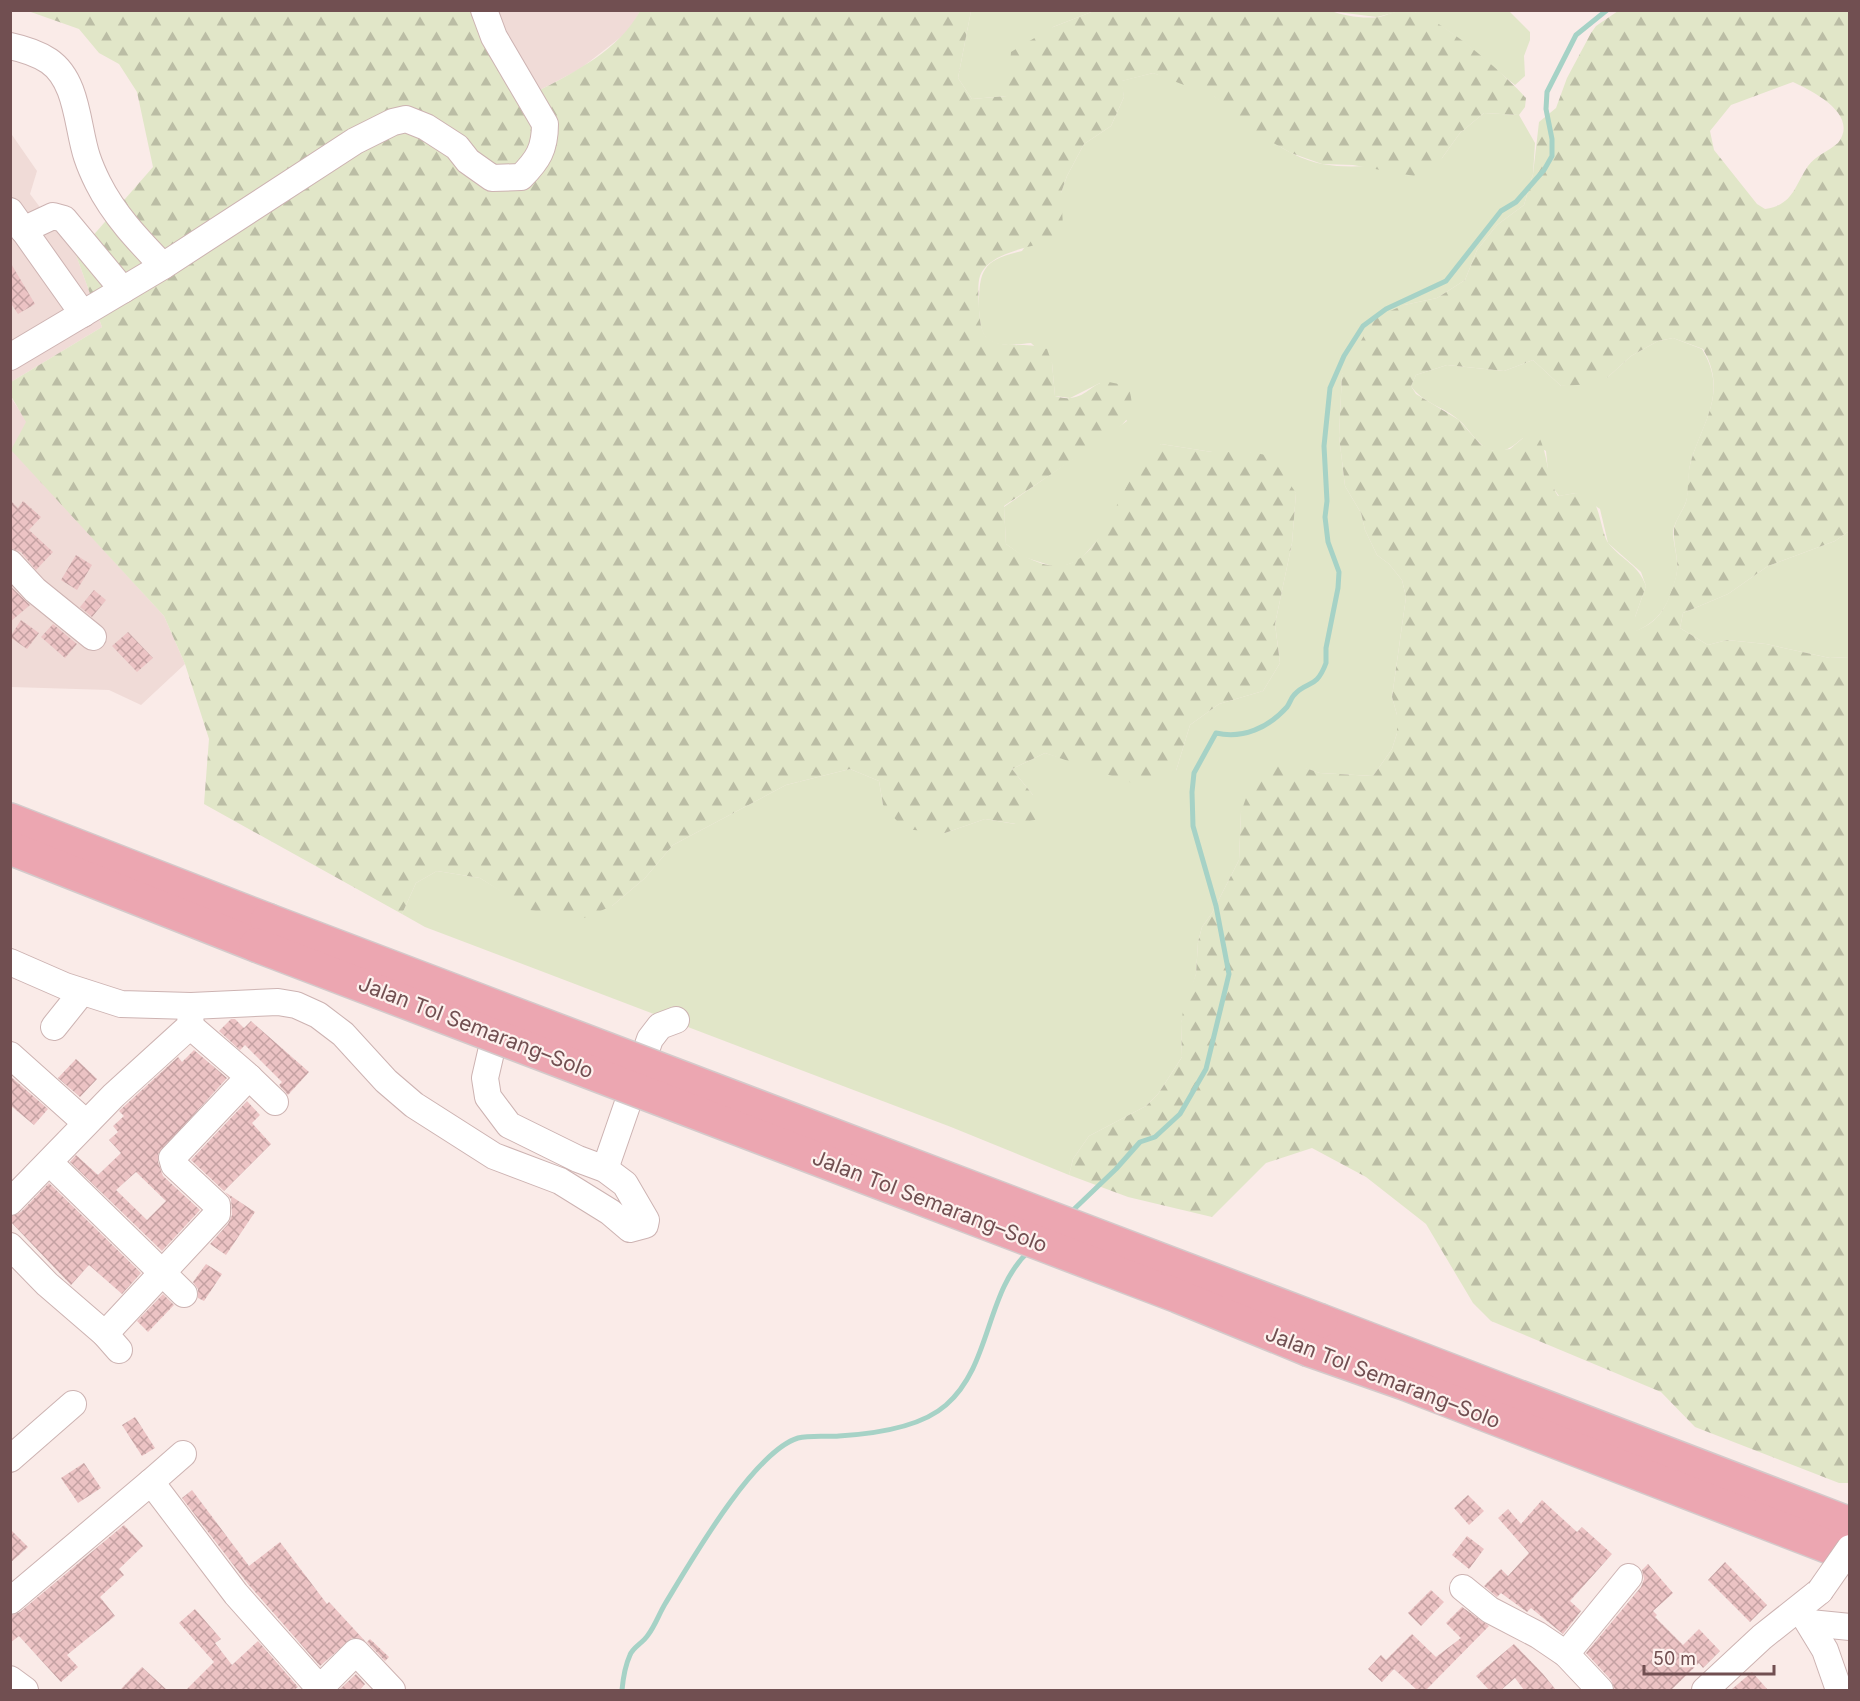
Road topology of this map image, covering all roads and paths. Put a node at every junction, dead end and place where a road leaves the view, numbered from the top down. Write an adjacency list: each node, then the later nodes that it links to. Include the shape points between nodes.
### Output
1 (484, 10): 4 (street, via 494,37 545,124 540,158 521,177 492,178 468,161 457,147 426,127 406,119 393,122 309,170)
2 (10, 46): 4 (street, via 33,52 60,72 99,184 132,234)
3 (17, 221): 5 (street, via 53,216 64,219); 6 (street)
4 (163, 266): 5 (street)
5 (123, 290): 6 (street)
6 (83, 314): 7 (street)
7 (10, 357)
8 (10, 563): 9 (street, via 35,590)
9 (93, 637)
10 (10, 820): 12 (highway, Jalan Tol Semarang–Solo)
11 (10, 848): 12 (highway, Jalan Tol Semarang–Solo)
12 (261, 932): 29 (highway, Jalan Tol Semarang–Solo, bridge)
13 (10, 962): 14 (street)
14 (82, 992): 15 (street, via 121,1004); 17 (street)
15 (190, 1016): 20 (street); 22 (street); 24 (street, via 279,1002 318,1015 343,1034 386,1081 494,1156 560,1181 630,1229 645,1226 646,1220 625,1184)
16 (676, 1020): 24 (street, via 660,1026 650,1039)
17 (54, 1027)
18 (491, 1052): 24 (street, via 485,1078 488,1097 509,1125)
19 (10, 1055): 22 (street)
20 (249, 1077): 21 (street); 27 (street, via 172,1158 174,1165 219,1208)
21 (275, 1102)
22 (86, 1123): 23 (street)
23 (50, 1163): 25 (street); 27 (street)
24 (605, 1169)
25 (10, 1202)
26 (10, 1246): 27 (street, via 112,1342)
27 (163, 1272): 28 (street)
28 (184, 1294)
29 (1316, 1335): 34 (highway, Jalan Tol Semarang–Solo); 36 (highway, Jalan Tol Semarang–Solo, via 1404,1383)
30 (73, 1404): 32 (street)
31 (183, 1454): 33 (street)
32 (10, 1459)
33 (151, 1482): 39 (street); 46 (street, via 236,1594 318,1690 356,1652)
34 (1850, 1524)
35 (1850, 1548): 40 (street, bridge)
36 (1850, 1555)
37 (1629, 1577): 42 (street)
38 (1463, 1588): 42 (street, via 1498,1615)
39 (10, 1601)
40 (1805, 1616): 41 (street); 47 (street, via 1762,1636); 48 (street, via 1832,1664)
41 (1850, 1627)
42 (1566, 1654): 44 (street)
43 (10, 1679): 45 (street)
44 (1587, 1686)
45 (24, 1690)
46 (392, 1690)
47 (1705, 1690)
48 (1839, 1690)

